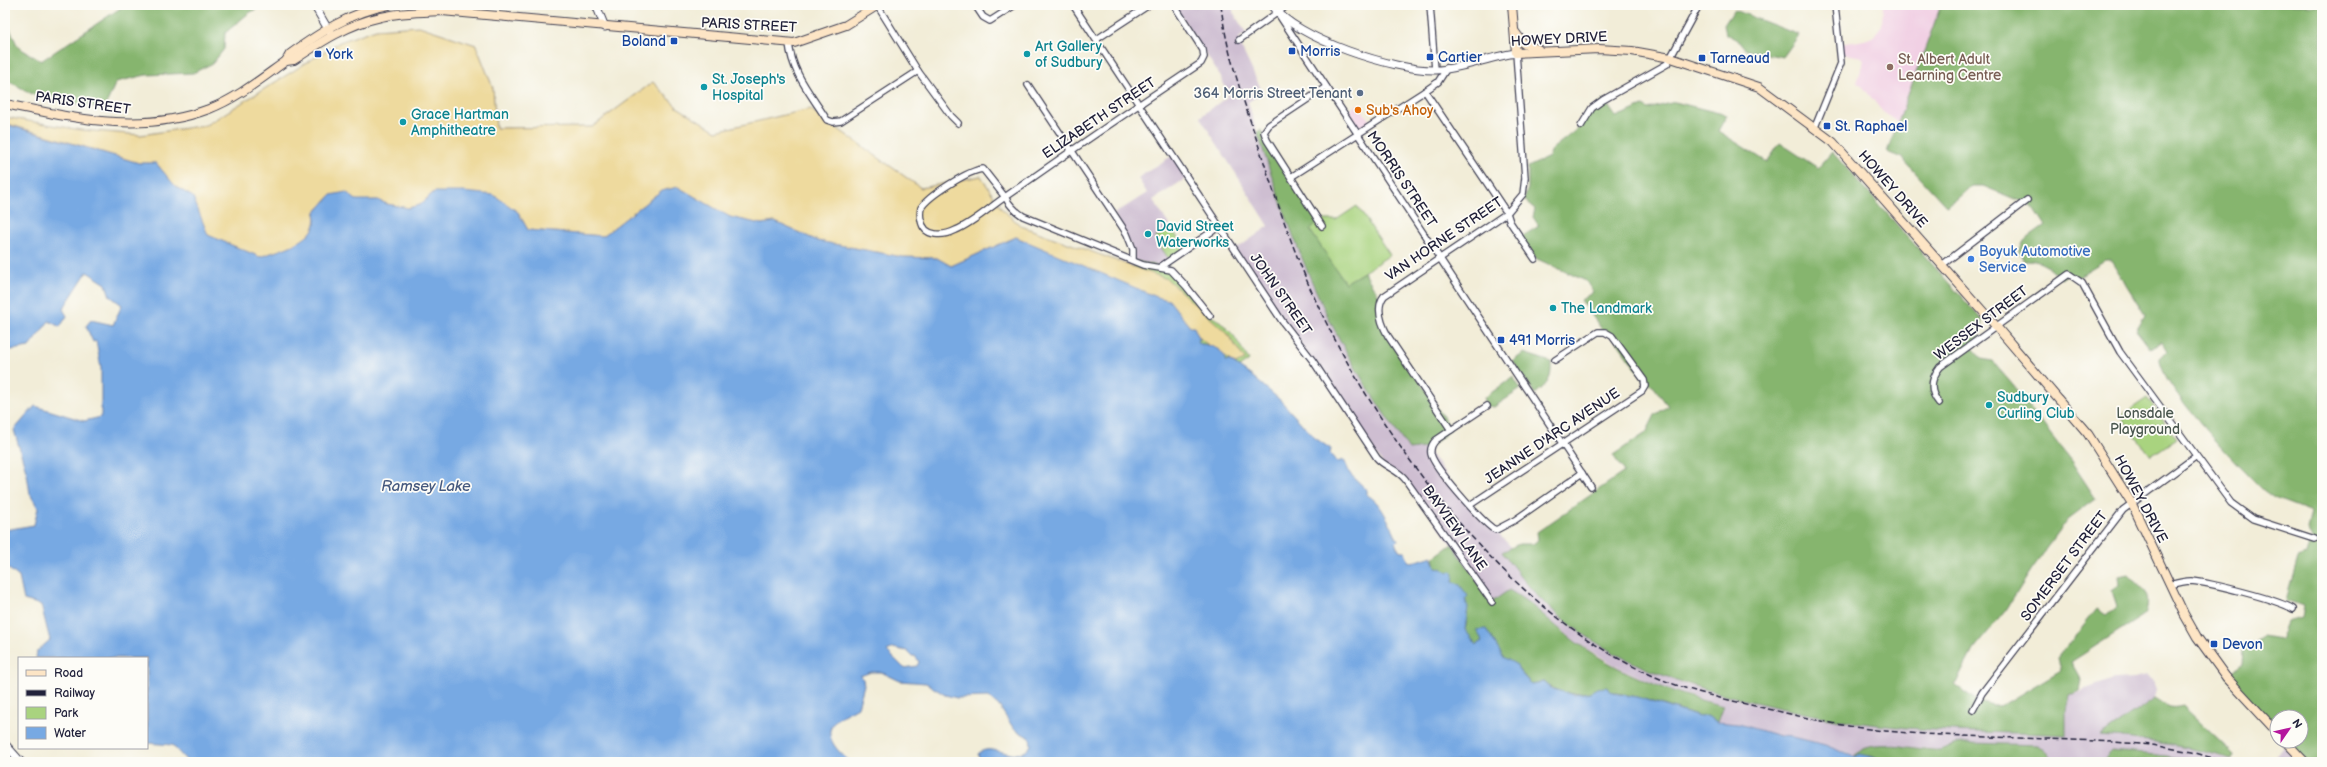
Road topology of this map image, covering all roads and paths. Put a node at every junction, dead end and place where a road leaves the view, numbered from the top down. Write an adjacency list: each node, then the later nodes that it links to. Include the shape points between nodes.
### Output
1 (314, 5): 21 (street)
2 (389, 5): 21 (main road, PARIS STREET, via 358,13)
3 (419, 5): 17 (main road, PARIS STREET)
4 (596, 5): 19 (street)
5 (878, 5): 24 (main road, PARIS STREET, via 846,25 818,37); 30 (street)
6 (975, 5): 7 (street, via 987,20 994,20)
7 (1015, 5)
8 (1073, 5): 22 (street, JOHN STREET)
9 (1149, 5): 22 (street)
10 (1174, 5): 34 (street, ELIZABETH STREET, via 1203,50 1204,57 1201,64)
11 (1272, 5): 18 (street, MORRIS STREET)
12 (1288, 5): 18 (street)
13 (1430, 5): 29 (street)
14 (1512, 5): 20 (main road, VAN HORNE STREET)
15 (1699, 5): 27 (street)
16 (1835, 5): 38 (street, via 1841,63)
17 (442, 11): 19 (main road, PARIS STREET); 21 (main road, PARIS STREET, via 382,16)
18 (1277, 12): 23 (street); 29 (street, HOWEY DRIVE, via 1305,32 1342,48 1396,64); 32 (street, MORRIS STREET)
19 (605, 27): 24 (main road, PARIS STREET)
20 (1514, 31): 25 (main road, via 1524,44); 26 (main road, VAN HORNE STREET)
21 (330, 32): 35 (main road, PARIS STREET, via 290,54 286,61 231,98 210,109 165,122 107,122)
22 (1097, 39): 34 (street, JOHN STREET)
23 (1239, 40)
24 (789, 43): 30 (street, via 790,60 797,74 827,120 833,122 841,121)
25 (1545, 51): 26 (main road, HOWEY DRIVE); 27 (main road, HOWEY DRIVE, via 1610,49)
26 (1516, 52): 28 (street, HOWEY DRIVE); 44 (street, VAN HORNE STREET, via 1525,186 1519,201)
27 (1671, 58): 37 (street, via 1664,67 1598,104); 38 (main road, HOWEY DRIVE, via 1759,87)
28 (1447, 68): 29 (street, HOWEY DRIVE); 33 (street, via 1438,82)
29 (1436, 70)
30 (918, 71): 36 (street, via 950,116)
31 (1028, 85): 40 (street)
32 (1326, 87): 39 (street, MORRIS STREET); 41 (street, via 1269,125 1264,132)
33 (1426, 91): 39 (street); 44 (street)
34 (1140, 103): 40 (street, ELIZABETH STREET); 45 (street, JOHN STREET)
35 (5, 104)
36 (958, 123)
37 (1581, 126)
38 (1815, 127): 50 (main road, HOWEY DRIVE, via 1844,153)
39 (1356, 134): 41 (street); 47 (street, MORRIS STREET)
40 (1072, 150): 42 (street, ELIZABETH STREET); 48 (street, via 1131,241)
41 (1291, 177): 46 (street)
42 (1005, 197): 42 (street, ELIZABETH STREET, via 986,170 979,169 928,198 920,210 921,223 929,232 940,235 956,231); 48 (street, via 1013,210 1023,216)
43 (2027, 200): 50 (street)
44 (1508, 213): 47 (street, VAN HORNE STREET); 49 (street, via 1510,222)
45 (1220, 226): 51 (street); 60 (street, JOHN STREET, via 1377,458 1382,464)
46 (1322, 226)
47 (1439, 258): 57 (street, VAN HORNE STREET, via 1384,296 1381,303 1382,322 1388,336); 58 (street, MORRIS STREET)
48 (1133, 259): 51 (street, via 1153,268)
49 (1535, 259)
50 (1942, 264): 53 (main road, HOWEY DRIVE)
51 (1160, 267): 52 (street, via 1176,274)
52 (1210, 316)
53 (1996, 325): 55 (street, WESSEX STREET, via 1940,367 1931,389 1932,396); 59 (street, WESSEX STREET, via 2069,274 2082,284 2120,352); 63 (main road, HOWEY DRIVE, via 2080,423)
54 (1556, 360): 58 (street, JEANNE D'ARC AVENUE, via 1598,332 1605,332 1612,336 1621,348 1644,380 1645,386 1642,391)
55 (1939, 403)
56 (1486, 406): 57 (street)
57 (1451, 430): 64 (street, via 1436,440 1431,447 1431,453 1434,462)
58 (1562, 444): 61 (street, MORRIS STREET); 64 (street, JEANNE D'ARC AVENUE)
59 (2195, 457): 63 (street, SOMERSET STREET); 65 (street, via 2242,513 2267,525)
60 (1396, 470): 67 (street, BAYVIEW LANE, via 1427,509)
61 (1582, 473): 62 (street, MORRIS STREET); 64 (street, via 1515,520 1496,530)
62 (1591, 487)
63 (2131, 502): 66 (main road, HOWEY DRIVE); 69 (street, SOMERSET STREET, via 2118,515 1982,693)
64 (1470, 505)
65 (2315, 539)
66 (2170, 585): 68 (street, via 2186,581 2198,582 2269,600); 70 (main road, HOWEY DRIVE, via 2212,659)
67 (1492, 602)
68 (2293, 609)
69 (1973, 710)
70 (2269, 724)
71 (5, 744): 73 (street)
72 (2293, 749): 74 (main road)
73 (21, 762)
74 (2305, 762)

